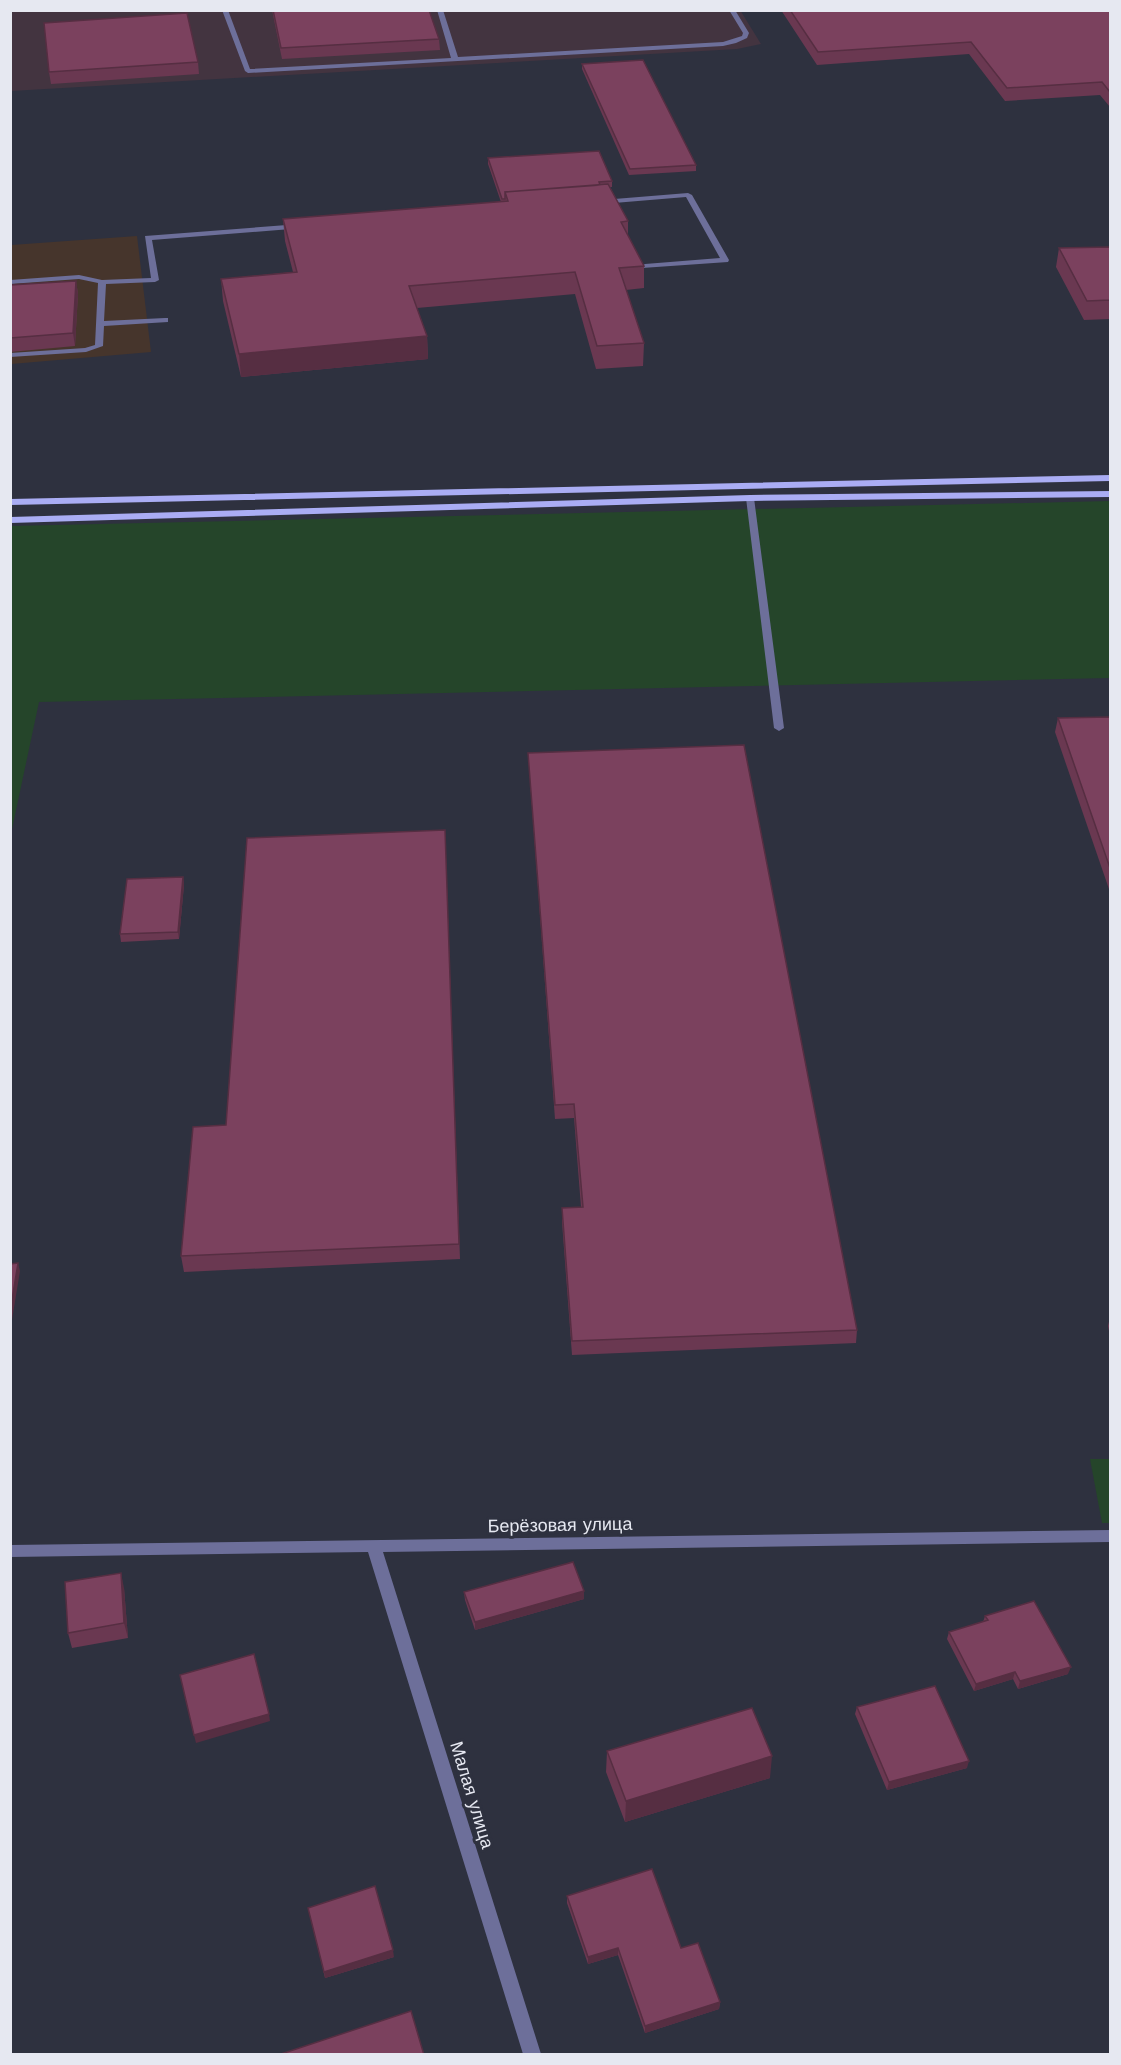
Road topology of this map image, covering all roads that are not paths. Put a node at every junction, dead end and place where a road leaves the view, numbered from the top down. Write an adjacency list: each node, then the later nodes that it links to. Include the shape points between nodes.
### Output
1 (225, 10): 4 (street, via 248,71)
2 (440, 10): 4 (street)
3 (732, 10): 4 (street, via 746,33 734,42)
4 (455, 59)
5 (594, 202): 7 (street, via 688,195 725,260)
6 (313, 225): 9 (street, via 148,238 155,280)
7 (645, 266)
8 (10, 282): 9 (street, via 79,277)
9 (102, 282): 11 (street)
10 (165, 320): 11 (street)
11 (101, 324): 12 (street, via 99,346)
12 (10, 356)
13 (1110, 478): 16 (main road)
14 (1110, 494): 15 (main road)
15 (750, 498): 17 (main road); 18 (street)
16 (10, 502)
17 (10, 520)
18 (779, 728)
19 (1110, 1536): 20 (street, Берёзовая улица)
20 (374, 1547): 21 (street, Берёзовая улица); 22 (street, Малая улица)
21 (10, 1551)
22 (532, 2055)

